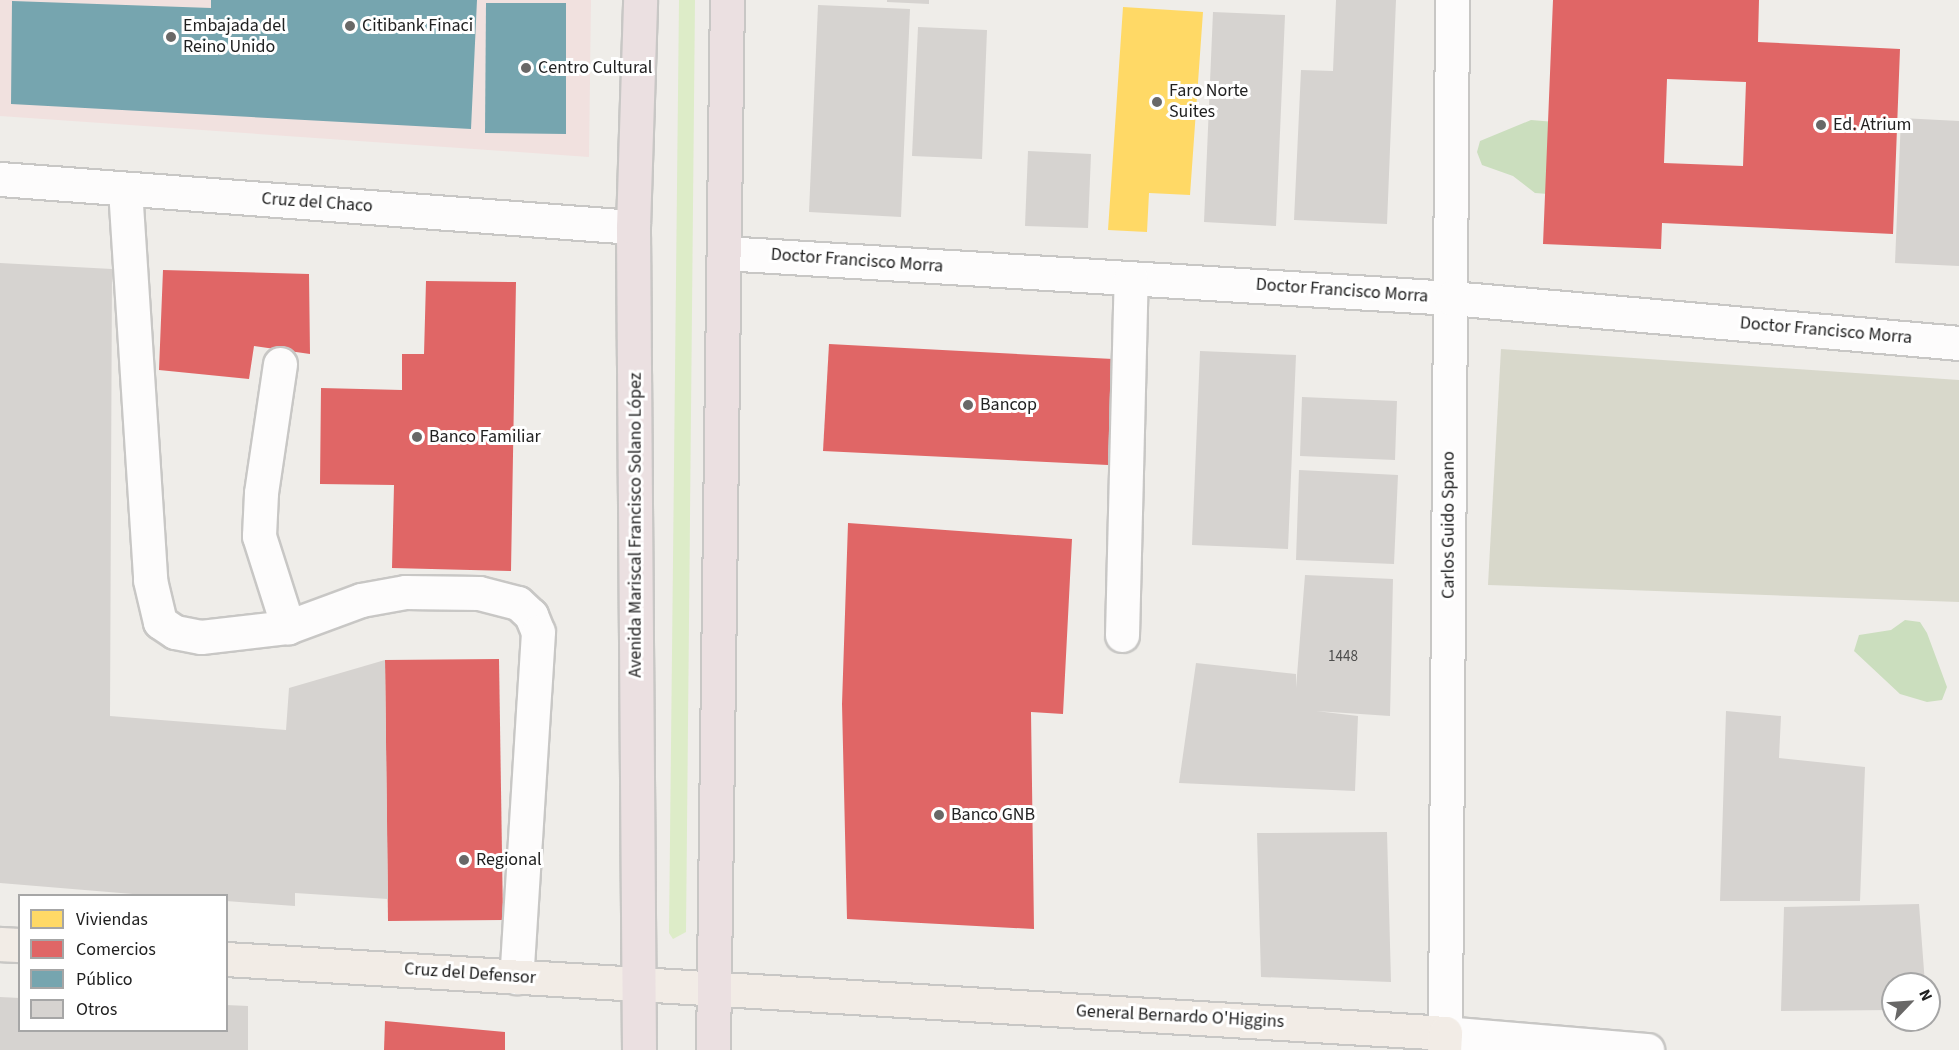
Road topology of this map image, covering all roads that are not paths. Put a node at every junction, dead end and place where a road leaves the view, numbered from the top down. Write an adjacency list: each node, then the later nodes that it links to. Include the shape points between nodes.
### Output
1 (640, 0): 6 (highway, Avenida Mariscal Francisco Solano López)
2 (727, 0): 7 (highway)
3 (1452, 0): 9 (street, Carlos Guido Spano)
4 (0, 179): 5 (street, Cruz del Chaco)
5 (125, 189): 6 (street, Cruz del Chaco); 12 (street, via 150,580 160,622 175,632 201,637)
6 (633, 226): 18 (highway, Avenida Mariscal Francisco Solano López)
7 (724, 253): 8 (street, Doctor Francisco Morra); 19 (highway)
8 (1131, 278): 9 (street, Doctor Francisco Morra); 13 (street)
9 (1451, 298): 10 (street, Doctor Francisco Morra); 20 (street, Carlos Guido Spano)
10 (1959, 343)
11 (280, 364): 12 (street, via 261,493 259,536)
12 (288, 627): 17 (street, via 361,600 405,592 479,593 518,603 531,615 538,632)
13 (1122, 635)
14 (0, 944): 15 (main road)
15 (18, 945)
16 (228, 959): 17 (main road, Cruz del Defensor)
17 (516, 977): 18 (main road, Cruz del Defensor)
18 (639, 985): 19 (main road, Cruz del Defensor); 21 (highway, Avenida Mariscal Francisco Solano López)
19 (713, 989): 20 (main road, General Bernardo O'Higgins); 22 (highway)
20 (1444, 1041): 23 (street, General Bernardo O'Higgins)
21 (639, 1050)
22 (713, 1050)
23 (1647, 1050)

